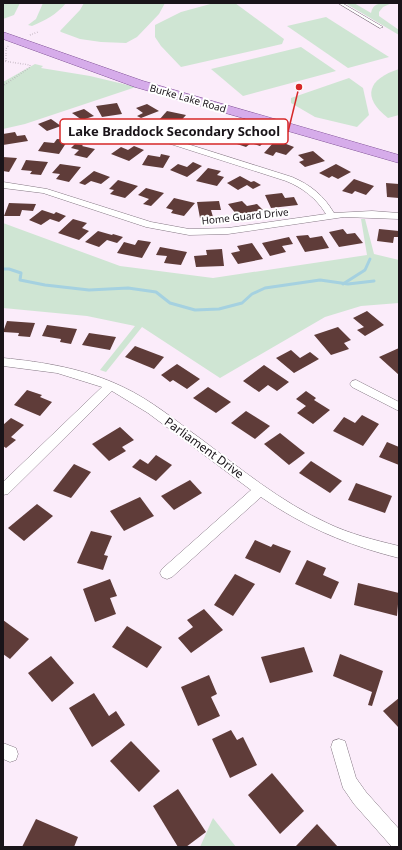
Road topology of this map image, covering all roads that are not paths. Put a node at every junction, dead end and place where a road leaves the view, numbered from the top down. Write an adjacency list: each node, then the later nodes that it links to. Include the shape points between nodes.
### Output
1 (340, 3): 3 (lane)
2 (3, 26): 6 (main road, Burke Lake Road, via 141,75)
3 (381, 27)
4 (6, 40): 7 (main road, Burke Lake Road, via 139,84)
5 (108, 133): 9 (street, via 128,132 156,137 289,179 314,193)
6 (399, 149)
7 (399, 159)
8 (3, 186): 9 (street, Home Guard Drive, via 44,191 148,225 184,232 228,231)
9 (332, 216): 10 (street, Home Guard Drive)
10 (399, 216)
11 (3, 362): 13 (street, Parliament Drive, via 46,366 73,372)
12 (356, 384): 14 (street)
13 (110, 386): 15 (street); 16 (street, Parliament Drive, via 151,409)
14 (399, 407)
15 (3, 490)
16 (260, 490): 17 (street, Parliament Drive, via 333,532 359,542); 18 (street)
17 (399, 552)
18 (167, 573)
19 (339, 747): 20 (street, via 350,782 360,798)
20 (399, 842)

